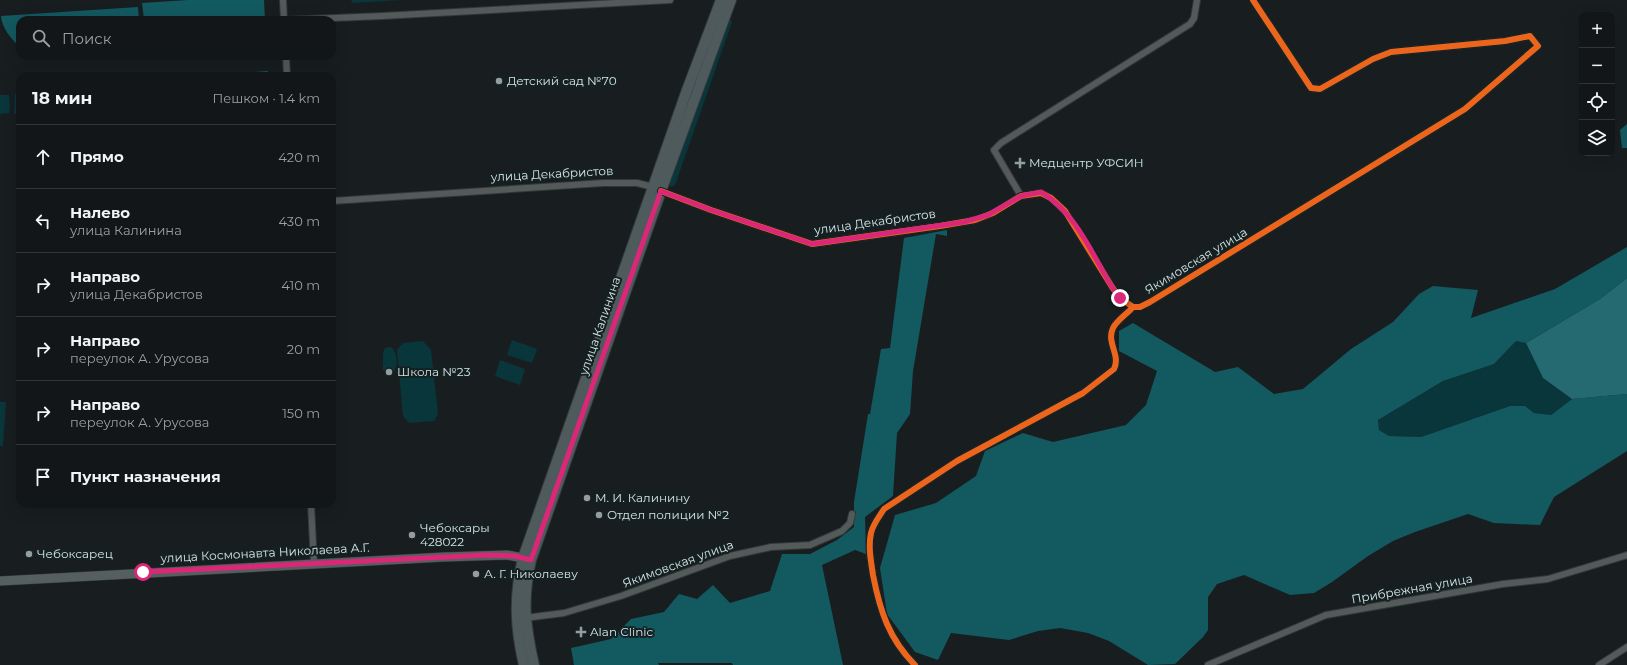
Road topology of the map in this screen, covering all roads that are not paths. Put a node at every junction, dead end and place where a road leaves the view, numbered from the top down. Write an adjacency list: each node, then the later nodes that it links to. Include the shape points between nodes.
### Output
1 (283, 0): 7 (street)
2 (670, 0): 8 (street)
3 (721, 0): 11 (main road, улица Калинина)
4 (731, 0): 11 (main road, улица Калинина)
5 (1197, 0): 12 (street, via 1194,18 1190,24 994,150)
6 (1252, 0): 14 (street, Якимовская улица, via 1311,88 1320,89 1373,59 1391,52 1505,41 1530,36 1538,46 1465,110 1150,302)
7 (285, 16)
8 (336, 18)
9 (286, 60): 10 (street)
10 (287, 72)
11 (657, 189): 12 (street, улица Декабристов, via 704,208 812,244 940,226 982,217); 13 (street, улица Декабристов, via 637,183 603,183); 18 (main road, улица Калинина)
12 (1021, 196): 14 (street, улица Декабристов, via 1041,192 1060,205 1112,287 1120,298)
13 (336, 201)
14 (1133, 307): 25 (street, Якимовская улица, via 1113,328 1112,345 1117,358 1114,368 1083,393 957,461 884,509 876,520 869,548 878,603 893,636)
15 (311, 508): 19 (street)
16 (852, 514): 21 (street, Якимовская улица, via 850,523 842,531 810,544 771,547 730,556 621,596 564,613)
17 (1627, 555): 26 (street, Прибрежная улица, via 1548,579 1503,584 1326,615)
18 (527, 559): 19 (street, улица Космонавта Николаева А.Г., via 507,555 486,555); 21 (main road, улица Калинина); 23 (main road, улица Калинина, via 518,580 516,618)
19 (314, 564): 20 (street, улица Космонавта Николаева А.Г.)
20 (0, 581)
21 (525, 618): 24 (main road, улица Калинина)
22 (1627, 647): 27 (street)
23 (524, 665)
24 (534, 665)
25 (915, 665)
26 (1208, 665)
27 (1599, 665)

